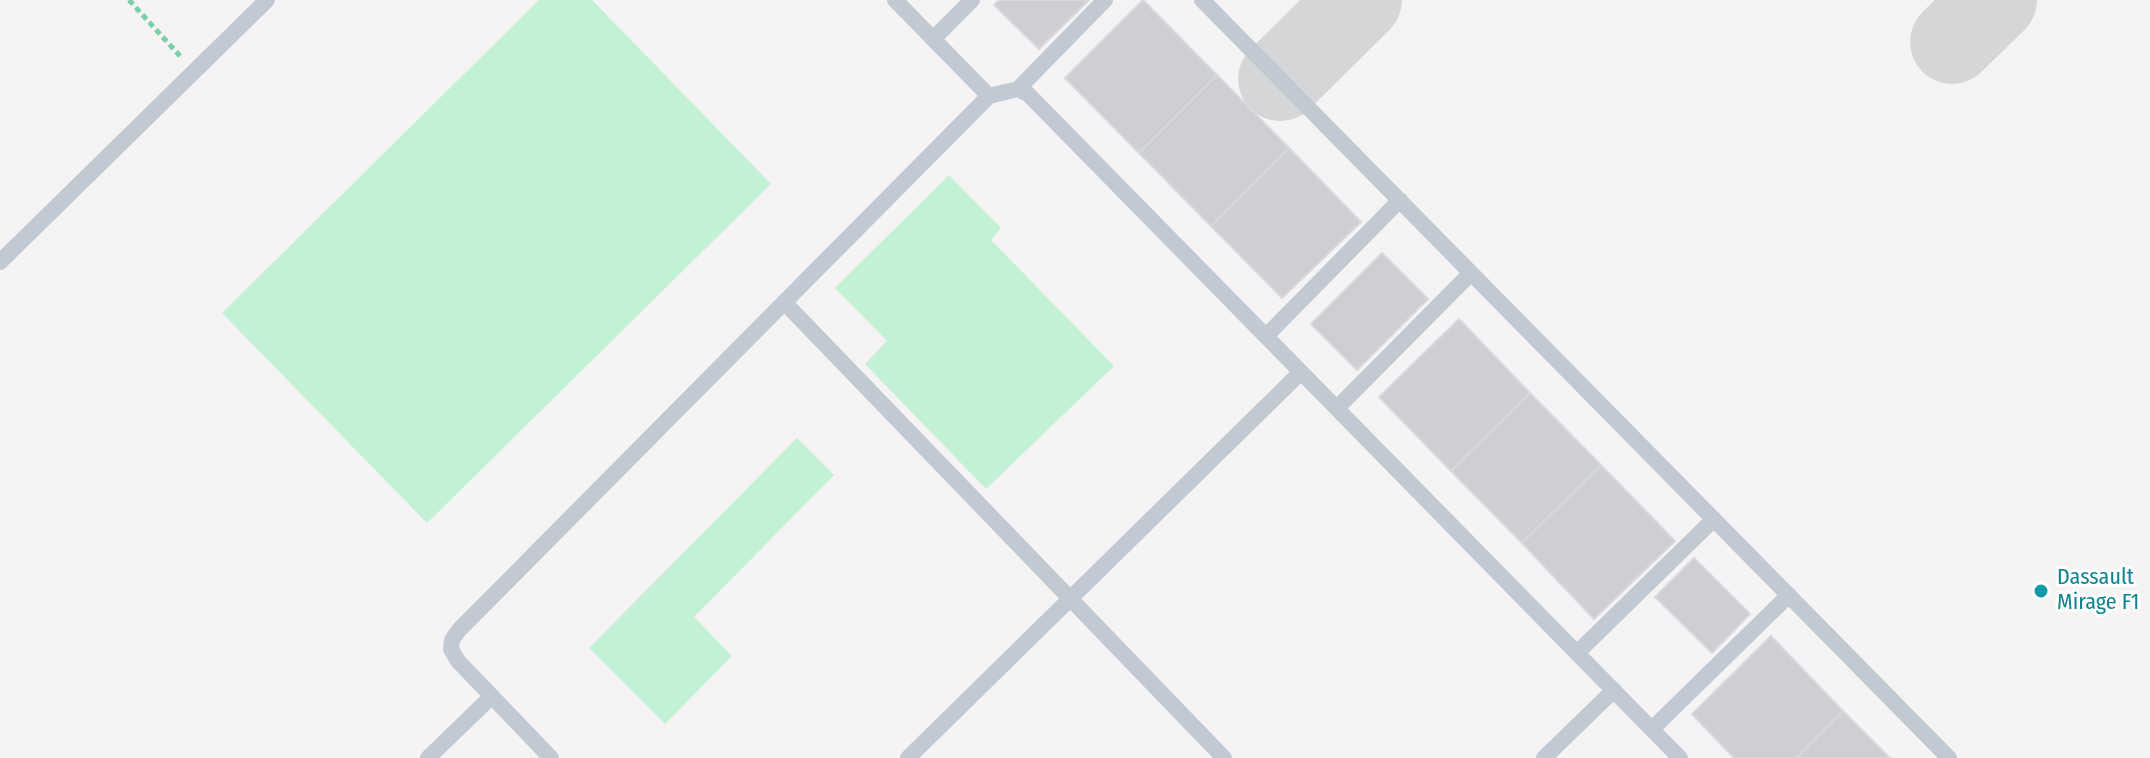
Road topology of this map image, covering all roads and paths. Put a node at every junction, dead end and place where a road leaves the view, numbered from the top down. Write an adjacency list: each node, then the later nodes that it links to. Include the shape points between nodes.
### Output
1 (129, 0): 8 (path)
2 (267, 0): 8 (lane)
3 (895, 0): 7 (lane)
4 (972, 0): 7 (lane)
5 (1105, 0): 9 (lane)
6 (1202, 0): 11 (lane)
7 (933, 39): 10 (lane)
8 (194, 72): 12 (lane)
9 (1018, 89): 10 (lane); 15 (lane)
10 (989, 96): 14 (lane)
11 (1400, 200): 13 (lane); 15 (lane)
12 (0, 262)
13 (1471, 273): 17 (lane); 18 (lane)
14 (784, 302): 20 (lane); 23 (lane, via 459,630 451,649)
15 (1266, 336): 16 (lane)
16 (1301, 372): 17 (lane); 20 (lane)
17 (1337, 408): 21 (lane)
18 (1714, 519): 19 (lane); 21 (lane)
19 (1789, 595): 24 (lane); 31 (lane)
20 (1070, 599): 27 (lane); 28 (lane)
21 (1577, 653): 22 (lane)
22 (1614, 690): 24 (lane); 29 (lane)
23 (492, 696): 25 (lane); 26 (lane)
24 (1652, 729): 30 (lane)
25 (428, 758)
26 (551, 758)
27 (908, 758)
28 (1224, 758)
29 (1544, 758)
30 (1680, 758)
31 (1949, 758)

